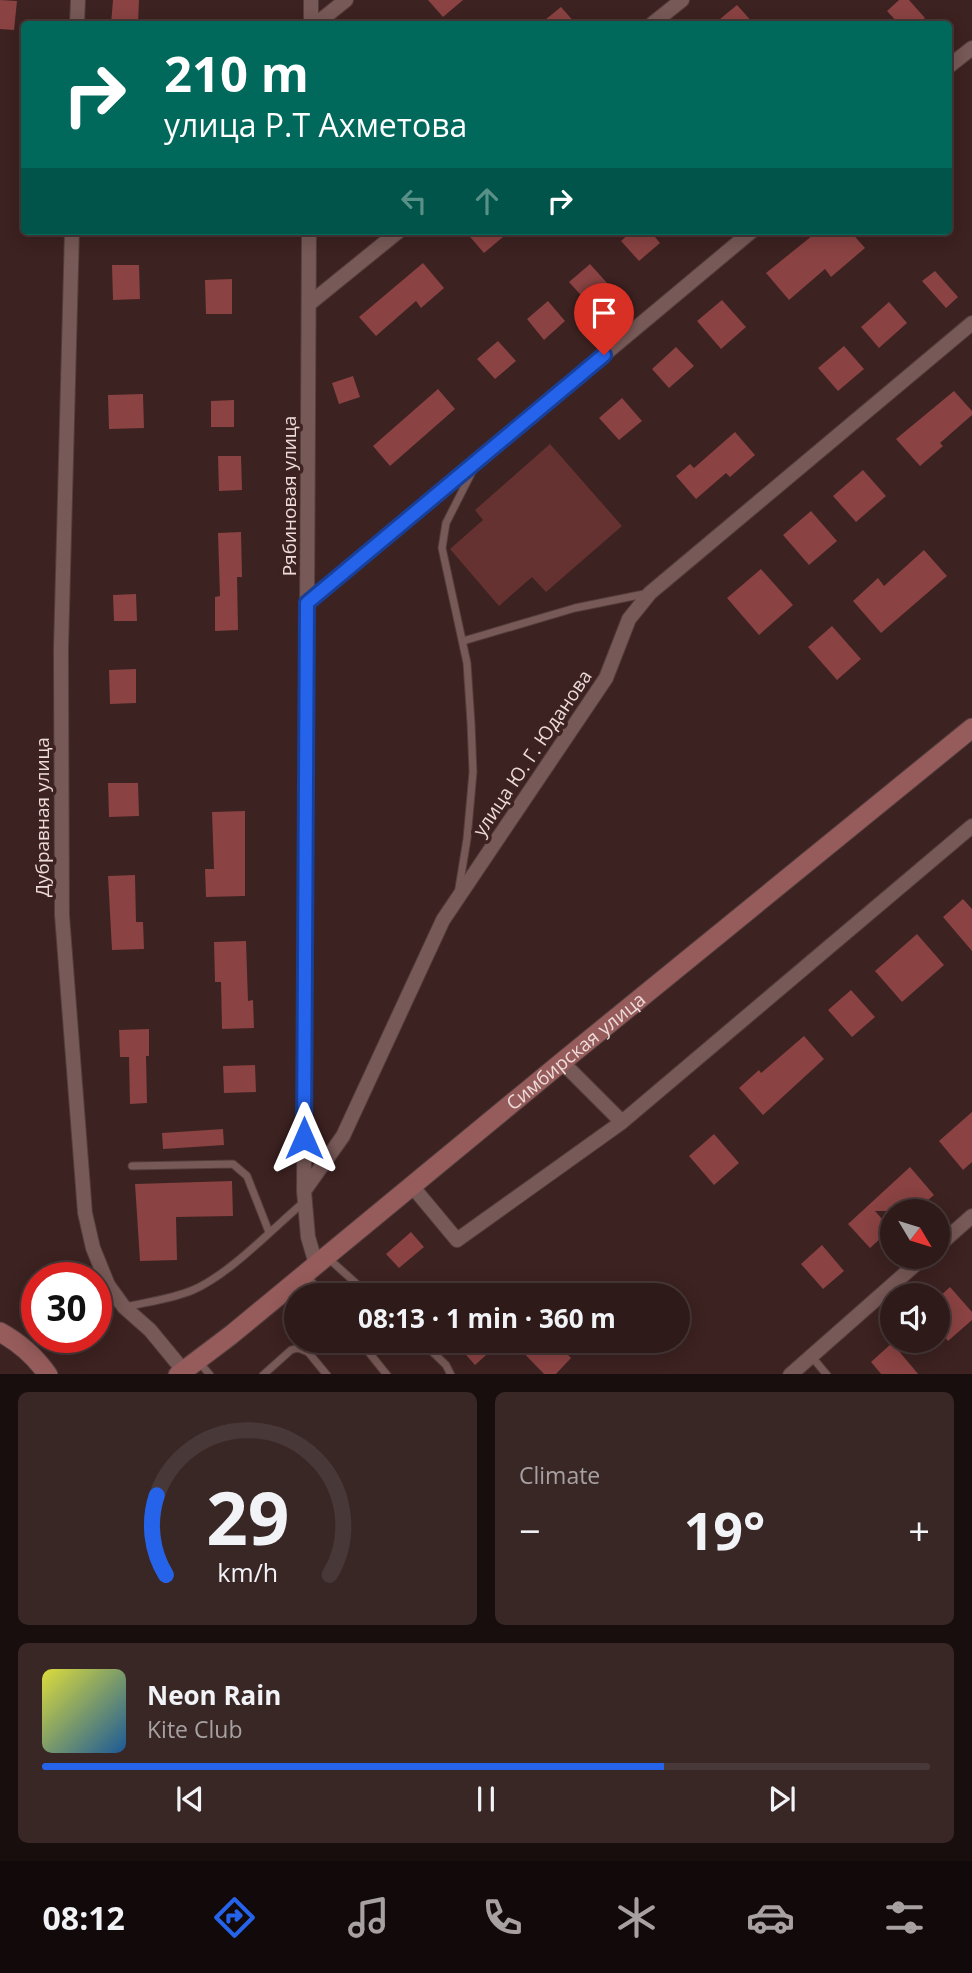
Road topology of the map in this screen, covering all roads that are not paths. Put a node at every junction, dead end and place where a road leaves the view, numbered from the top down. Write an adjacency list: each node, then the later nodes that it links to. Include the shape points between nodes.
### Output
1 (78, 0): 5 (street)
2 (311, 0): 6 (street)
3 (346, 0): 7 (street)
4 (682, 0): 8 (street)
5 (78, 21)
6 (311, 21)
7 (320, 21)
8 (656, 21)
9 (972, 48): 10 (street)
10 (952, 64)
11 (72, 235): 36 (street, Дубравная улица, via 61,649 62,915 85,1213 101,1270)
12 (309, 235): 15 (street, Рябиновая улица)
13 (394, 235): 15 (street)
14 (747, 235): 17 (street)
15 (309, 304): 19 (street, Рябиновая улица)
16 (972, 323): 18 (street, улица Ю. Г. Юданова)
17 (477, 461): 19 (street); 20 (lane, via 446,523 442,548)
18 (650, 593): 20 (lane, via 575,608); 23 (street, улица Ю. Г. Юданова, via 629,619 606,678)
19 (307, 603): 28 (street, Рябиновая улица)
20 (463, 641): 23 (lane, via 472,772)
21 (971, 731): 24 (main road, Симбирская улица)
22 (972, 827): 25 (street)
23 (457, 900): 28 (street, улица Ю. Г. Юданова, via 443,920 343,1136)
24 (562, 1062): 25 (street); 27 (main road, Симбирская улица)
25 (622, 1122): 27 (street, via 457,1240)
26 (132, 1166): 30 (lane, via 233,1164 247,1176)
27 (412, 1186): 32 (main road, Симбирская улица)
28 (304, 1196): 30 (lane); 32 (street, Рябиновая улица)
29 (972, 1216): 31 (street)
30 (269, 1232): 36 (lane, via 205,1284)
31 (950, 1235)
32 (315, 1264): 34 (lane); 35 (lane); 42 (main road, Симбирская улица)
33 (910, 1269): 40 (street)
34 (320, 1283)
35 (348, 1283)
36 (124, 1307): 42 (street, Дубравная улица)
37 (0, 1332): 41 (main road, via 19,1343)
38 (370, 1353): 46 (lane)
39 (436, 1353): 47 (lane)
40 (811, 1356): 48 (street); 49 (lane)
41 (44, 1368): 43 (main road)
42 (192, 1370)
43 (65, 1374)
44 (263, 1374): 45 (lane, via 298,1348 308,1352)
45 (327, 1374)
46 (387, 1374)
47 (451, 1374)
48 (790, 1374)
49 (827, 1374)

